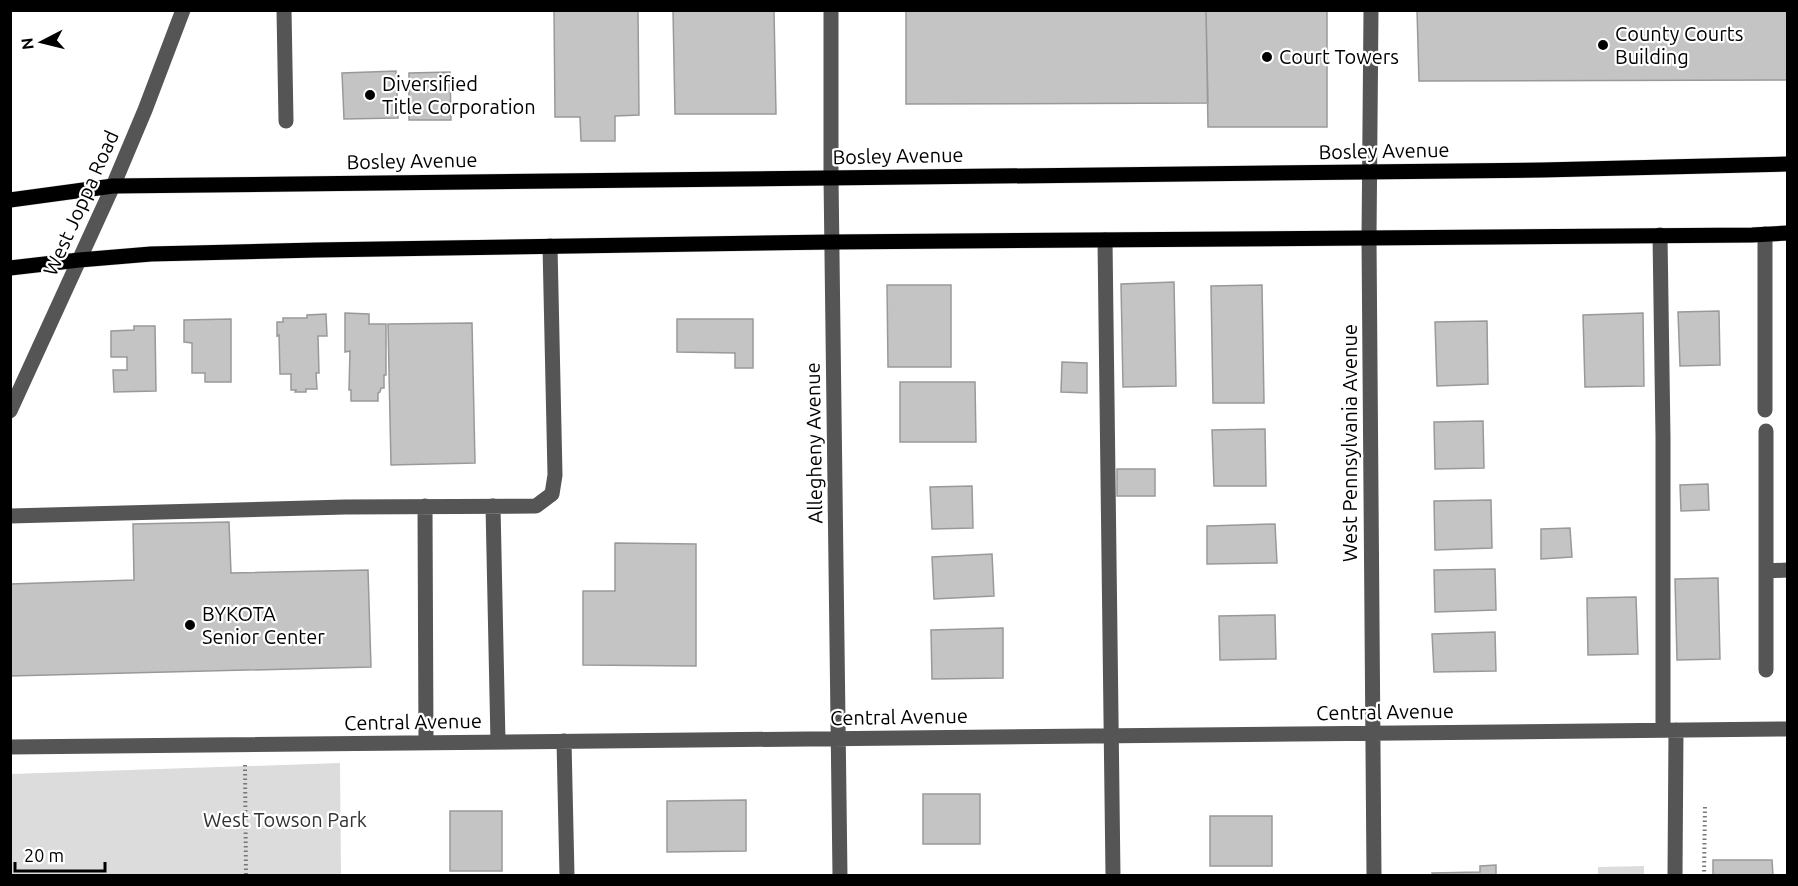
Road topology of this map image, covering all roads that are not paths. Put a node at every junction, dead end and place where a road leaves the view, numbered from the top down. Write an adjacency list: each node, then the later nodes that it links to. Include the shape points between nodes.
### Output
1 (183, 10): 9 (street, West Joppa Road)
2 (284, 10): 5 (street)
3 (831, 10): 8 (street, Allegheny Avenue)
4 (1371, 10): 7 (street, West Pennsylvania Avenue)
5 (286, 121)
6 (1788, 164): 7 (main road, Bosley Avenue)
7 (1369, 172): 8 (main road, Bosley Avenue); 14 (street, West Pennsylvania Avenue)
8 (831, 177): 9 (main road, Bosley Avenue); 16 (street, Allegheny Avenue)
9 (113, 186): 10 (main road, Bosley Avenue); 18 (street, West Joppa Road)
10 (10, 200)
11 (1788, 233): 12 (main road)
12 (1765, 234): 13 (main road); 20 (street)
13 (1660, 235): 14 (main road); 30 (street)
14 (1369, 238): 15 (main road); 31 (street, West Pennsylvania Avenue)
15 (1105, 240): 16 (main road); 32 (street)
16 (832, 242): 17 (main road); 33 (street, Allegheny Avenue)
17 (550, 246): 18 (main road, via 151,254); 24 (street, via 555,475 552,494 536,506)
18 (79, 260): 19 (main road); 21 (street, West Joppa Road)
19 (10, 268)
20 (1766, 410)
21 (10, 411)
22 (1766, 431): 27 (street)
23 (425, 506): 24 (street); 25 (street); 36 (street)
24 (493, 506): 35 (street)
25 (10, 516)
26 (1788, 570): 27 (street)
27 (1766, 571): 28 (street)
28 (1766, 670)
29 (1788, 729): 30 (street, Central Avenue)
30 (1669, 730): 31 (street, Central Avenue); 42 (street)
31 (1373, 733): 32 (street, Central Avenue); 41 (street, West Pennsylvania Avenue)
32 (1113, 736): 33 (street, Central Avenue); 40 (street)
33 (838, 738): 34 (street, Central Avenue); 39 (street, Allegheny Avenue)
34 (564, 741): 35 (street, Central Avenue); 38 (street)
35 (498, 742): 36 (street, Central Avenue)
36 (426, 743): 37 (street, Central Avenue)
37 (10, 747)
38 (567, 876)
39 (840, 876)
40 (1113, 876)
41 (1374, 876)
42 (1675, 876)

